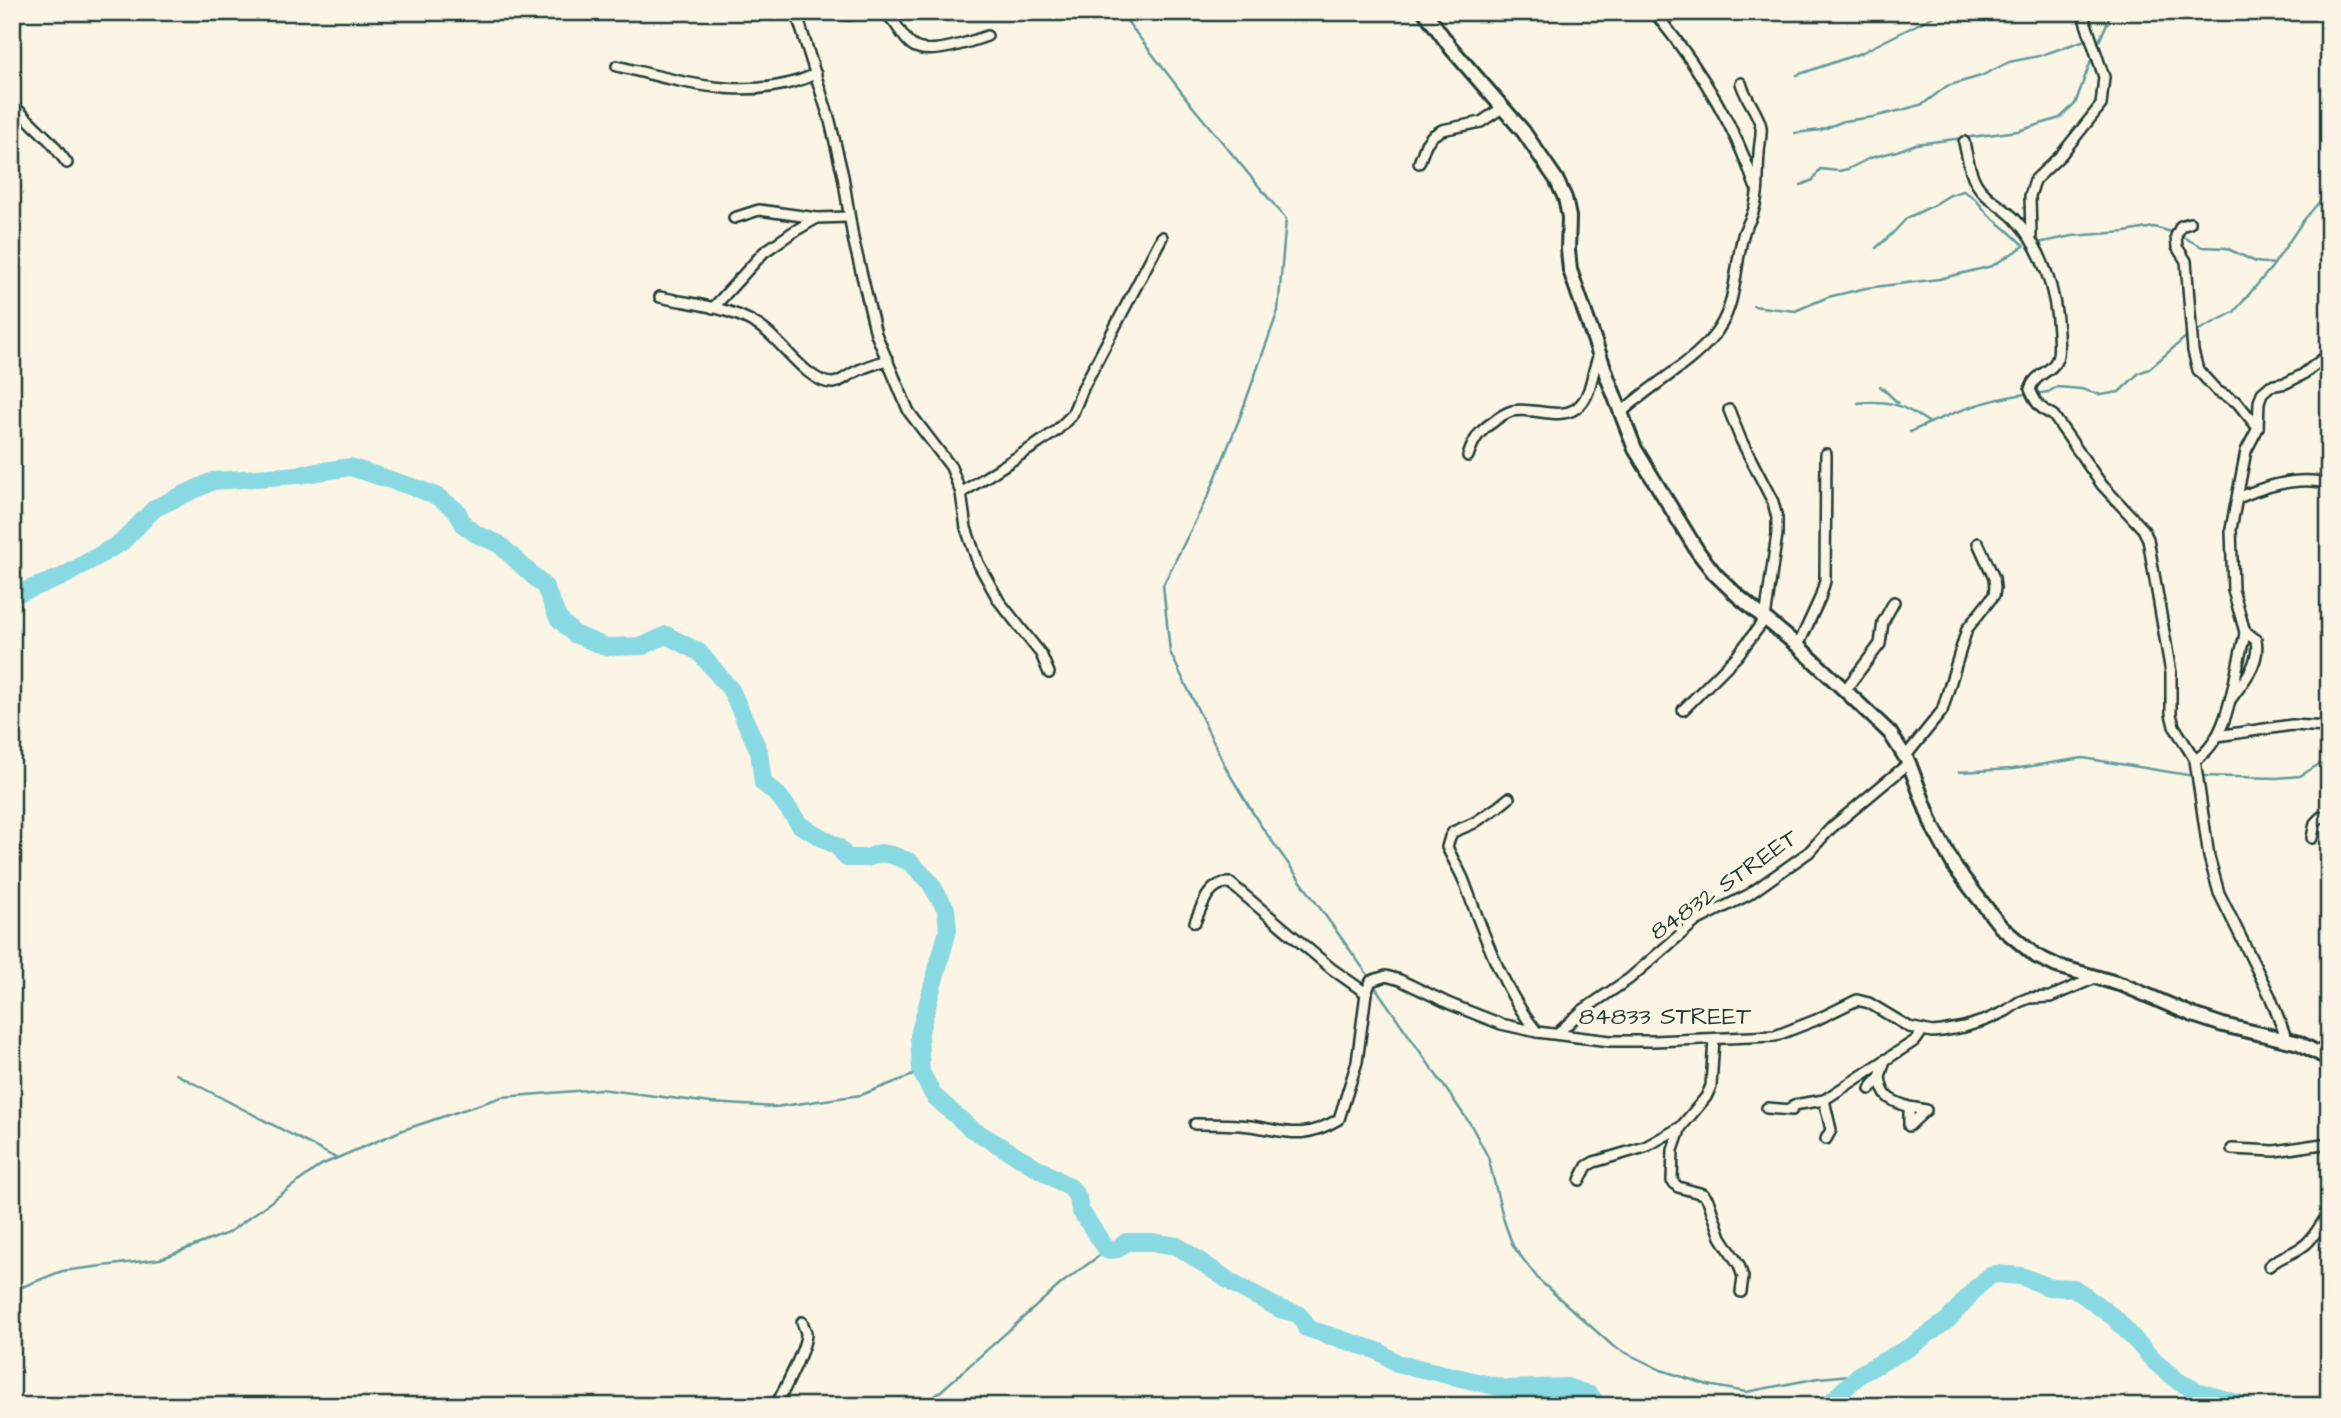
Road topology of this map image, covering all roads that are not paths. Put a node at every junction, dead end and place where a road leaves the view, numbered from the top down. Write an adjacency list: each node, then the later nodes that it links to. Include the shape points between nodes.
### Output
1 (796, 12): 10 (street)
2 (833, 12): 3 (street)
3 (861, 12)
4 (1425, 12): 13 (street)
5 (2082, 12): 23 (street, via 2104,77 2101,105 2035,180 2030,197)
6 (889, 14): 8 (street, via 912,45 925,50)
7 (1658, 18): 17 (street, via 1705,78)
8 (987, 36)
9 (617, 66): 10 (street, via 731,90 780,86)
10 (816, 74): 18 (street, via 833,132)
11 (1741, 83): 17 (street, via 1761,127)
12 (12, 104): 15 (street)
13 (1503, 108): 16 (street, via 1481,122 1442,130 1426,144); 27 (street, via 1547,163 1565,198 1570,270)
14 (1964, 142): 23 (street, via 1983,193 2013,216)
15 (67, 163)
16 (1419, 163)
17 (1758, 194): 30 (street, via 1726,317 1702,348)
18 (849, 217): 20 (street); 28 (street, via 868,306)
19 (734, 218): 20 (street, via 759,210)
20 (817, 218): 25 (street, via 764,252)
21 (2190, 223): 31 (street, via 2181,226 2176,236 2186,261 2198,370 2217,391 2238,402)
22 (1162, 237): 35 (street, via 1072,415 1029,450)
23 (2031, 238): 49 (street, via 2050,284 2059,346 2057,359 2030,389 2040,409 2053,415 2102,485 2148,539 2171,673 2171,714)
24 (660, 297): 25 (street)
25 (713, 308): 28 (street, via 763,328 792,357 832,383)
26 (2329, 354): 31 (street, via 2302,375 2262,393)
27 (1599, 355): 30 (street); 33 (street, via 1580,405 1562,414 1510,411 1483,428)
28 (888, 360): 35 (street, via 909,412 951,467)
29 (1729, 410): 39 (street, via 1777,518)
30 (1621, 413): 39 (street, via 1635,449 1705,563)
31 (2258, 428): 36 (street, via 2246,450)
32 (1826, 454): 41 (street, via 1825,581)
33 (1468, 456)
34 (2329, 484): 36 (street, via 2302,481)
35 (961, 493): 42 (street, via 978,563 999,601 1041,654)
36 (2238, 498): 40 (street, via 2231,529 2233,590)
37 (1978, 543): 48 (street, 84832 STREET, via 1994,578 1994,595 1967,629 1942,711)
38 (1894, 602): 43 (street, via 1883,622 1880,644)
39 (1765, 619): 41 (street); 45 (street, via 1710,686)
40 (2245, 632): 44 (street); 44 (street, via 2256,640 2256,659)
41 (1798, 646): 43 (street)
42 (1049, 673)
43 (1845, 690): 48 (street, via 1890,733)
44 (2230, 701): 47 (street)
45 (1683, 710)
46 (2329, 727): 47 (street, via 2292,725)
47 (2217, 737): 49 (street)
48 (1907, 760): 54 (street, via 1933,827 1956,869 1994,919 2036,956); 58 (street, 84832 STREET, via 1809,852 1748,895 1696,921)
49 (2195, 760): 60 (street, via 2218,893)
50 (1509, 797): 57 (street, via 1488,815 1454,832 1447,847 1502,974)
51 (2328, 814): 52 (street, via 2315,824)
52 (2312, 838)
53 (1195, 922): 55 (street, via 1215,886 1230,883)
54 (2095, 978): 56 (street, 84833 STREET, via 2067,992 2029,998 1964,1027); 60 (street, via 2223,1025)
55 (1366, 993): 57 (street, 84833 STREET, via 1371,981 1386,976 1501,1024); 68 (street, via 1357,1062 1339,1119 1316,1130 1291,1134 1250,1126)
56 (1923, 1030): 59 (street, 84833 STREET, via 1857,1000 1775,1037); 62 (street, via 1916,1040)
57 (1537, 1032): 58 (street, 84833 STREET)
58 (1557, 1034): 59 (street, 84833 STREET, via 1610,1041)
59 (1714, 1039): 69 (street, via 1711,1086)
60 (2287, 1040): 61 (street)
61 (2329, 1059)
62 (1885, 1060): 63 (street); 65 (street)
63 (1880, 1077): 64 (street); 66 (street, via 1890,1100)
64 (1870, 1089)
65 (1824, 1100): 67 (street, via 1794,1105 1792,1110); 70 (street, via 1831,1130)
66 (1909, 1107)
67 (1767, 1108)
68 (1195, 1124)
69 (1681, 1127): 73 (street, via 1645,1147 1594,1162); 76 (street, via 1673,1150 1672,1181 1708,1200 1721,1237 1740,1265)
70 (1826, 1139)
71 (2329, 1143): 72 (street, via 2275,1151)
72 (2232, 1149)
73 (1580, 1180)
74 (2329, 1214): 75 (street, via 2308,1243)
75 (2269, 1266)
76 (1741, 1292)
77 (802, 1322): 78 (street, via 805,1338 800,1354)
78 (775, 1406)

